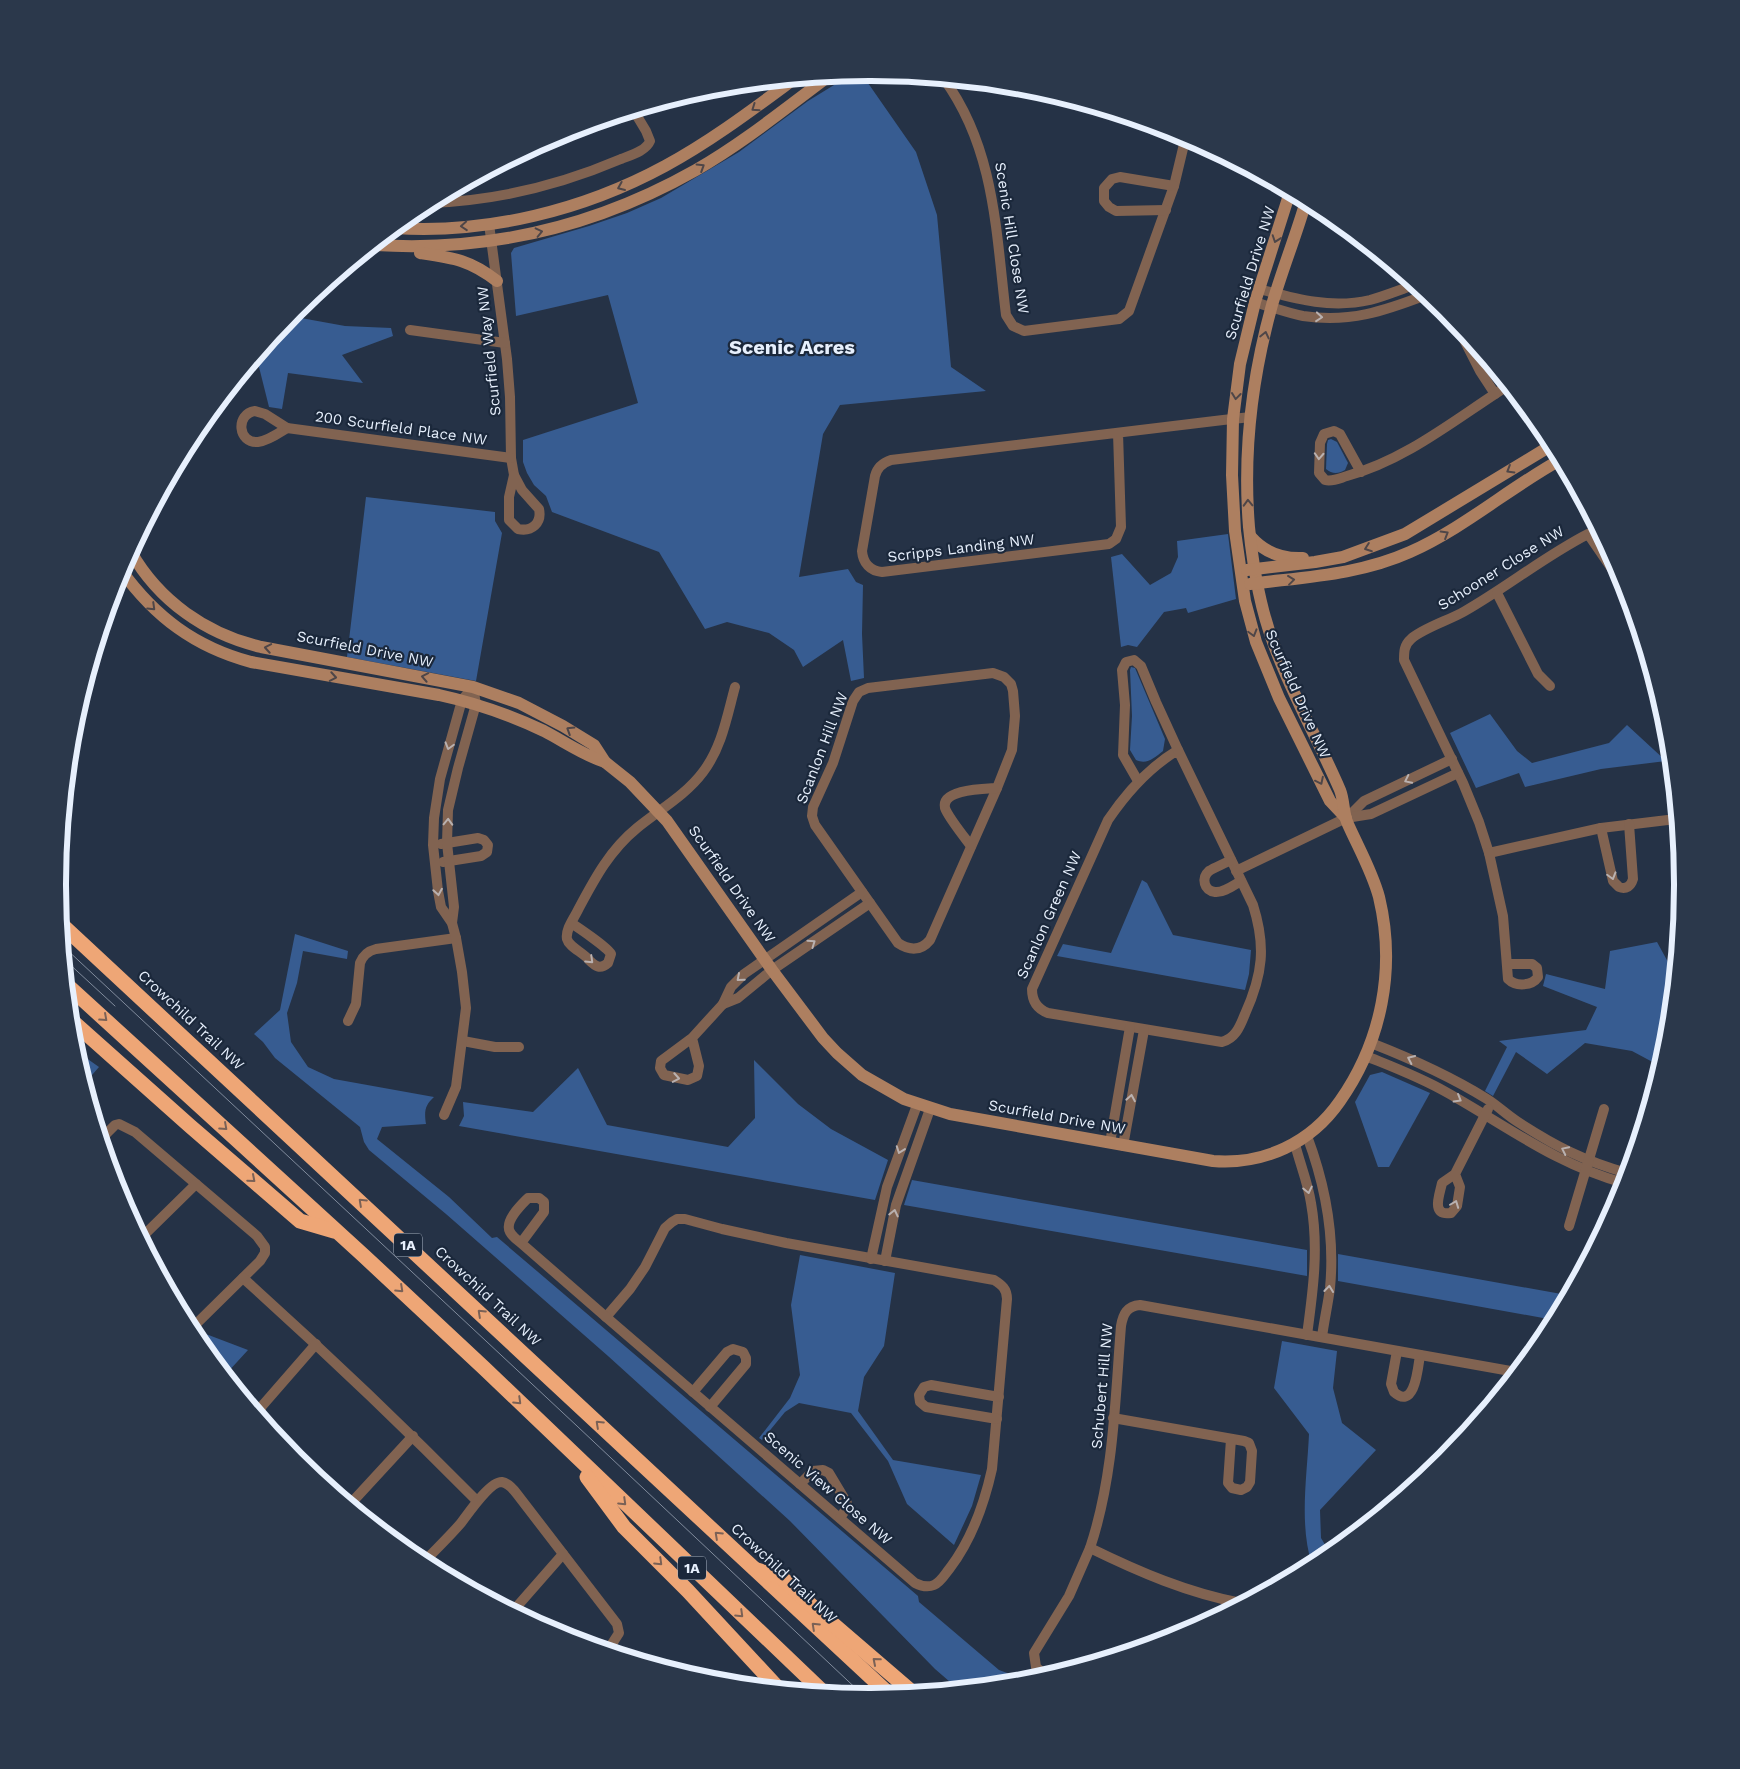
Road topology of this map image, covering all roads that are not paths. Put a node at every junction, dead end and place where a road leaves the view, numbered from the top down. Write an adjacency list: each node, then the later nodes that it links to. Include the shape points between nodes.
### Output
1 (822, 82): 13 (street, one-way to 1, via 581,221 658,190 737,144)
2 (950, 85): 10 (street, Scenic Hill Close NW, via 973,130 986,166 1006,315 1016,328 1028,330 1104,321 1119,319 1126,314 1131,308)
3 (786, 86): 11 (street, one-way to 11, via 704,143 643,177 556,209)
4 (637, 116): 8 (street, via 650,141 648,146 632,154 525,192)
5 (1184, 145): 6 (street, Scenic Hill Close NW)
6 (1174, 186): 10 (street, Scenic Hill Close NW); 10 (street, via 1120,177 1108,182 1104,188 1104,201 1112,210)
7 (1288, 198): 18 (street, Scurfield Drive NW, one-way to 18)
8 (446, 202)
9 (1304, 208): 19 (street, Scurfield Drive NW)
10 (1166, 210)
11 (489, 224): 12 (street, one-way to 12); 13 (street, Scurfield Way NW)
12 (407, 228)
13 (491, 241): 15 (street); 16 (street, Scurfield Way NW)
14 (383, 246): 15 (street)
15 (404, 247): 16 (street, via 467,262)
16 (497, 281): 26 (street, Scurfield Way NW)
17 (1408, 287): 22 (street)
18 (1259, 289): 19 (street); 21 (street, Scurfield Drive NW)
19 (1276, 293): 22 (street, via 1314,303); 23 (street, Scurfield Drive NW)
20 (1419, 298): 24 (street)
21 (1255, 302): 23 (street); 31 (street, Scurfield Drive NW, one-way to 31, via 1240,364)
22 (1355, 303): 24 (street)
23 (1272, 307): 24 (street, one-way to 24, via 1320,318); 30 (street, Scurfield Drive NW, one-way to 23)
24 (1357, 317)
25 (410, 330): 26 (street)
26 (505, 343): 35 (street, Scurfield Way NW)
27 (1469, 350): 29 (street)
28 (1503, 389): 29 (street)
29 (1495, 394): 37 (street, via 1392,460)
30 (1251, 417): 31 (street, Scripps Landing NW); 40 (street, Scurfield Drive NW, one-way to 30, via 1248,477)
31 (1233, 419): 33 (street, Scripps Landing NW); 44 (street, Scurfield Drive NW, via 1232,475)
32 (287, 428): 35 (street, 200 Scurfield Place NW)
33 (1118, 433): 33 (street, Scripps Landing NW, via 886,462 877,469 875,476 863,560 872,570 882,572 1109,544 1116,539 1121,527)
34 (1545, 449): 41 (street, one-way to 41, via 1405,534)
35 (511, 458): 38 (street, Scurfield Way NW)
36 (1554, 464): 46 (street, one-way to 36, via 1359,570 1409,552 1443,535)
37 (1361, 472): 37 (street, one-way to 37, via 1340,434 1334,431 1324,434 1318,470 1322,478 1332,480)
38 (514, 475): 38 (street, Scurfield Way NW, via 509,497 509,520 518,529 529,530 538,521 539,509)
39 (1593, 532): 48 (street, Schooner Close NW)
40 (1251, 538): 41 (street, via 1267,552 1280,556); 43 (street, Scurfield Drive NW)
41 (1343, 557): 43 (street)
42 (135, 559): 49 (street, Scurfield Drive NW, one-way to 42, via 248,644 198,622 166,598)
43 (1255, 569): 44 (street); 46 (street, Scurfield Drive NW)
44 (1240, 570): 47 (street, Scurfield Drive NW)
45 (127, 578): 50 (street, Scurfield Drive NW, one-way to 50, via 157,612 195,640 239,659)
46 (1258, 583): 47 (street); 63 (street, Scurfield Drive NW, via 1274,644 1341,793)
47 (1242, 585): 63 (street, Scurfield Drive NW, one-way to 63, via 1251,627 1266,668 1330,801)
48 (1496, 593): 51 (street, via 1538,674); 57 (street, Schooner Close NW, via 1413,637 1404,652 1406,665)
49 (303, 654): 50 (street); 52 (street, Scurfield Drive NW, one-way to 49)
50 (298, 671): 54 (street, Scurfield Drive NW, one-way to 54)
51 (1550, 686)
52 (473, 687): 54 (street); 55 (street); 58 (street, Scurfield Drive NW, one-way to 52, via 594,744 563,726 519,703)
53 (735, 687): 62 (street, via 714,756 703,773)
54 (462, 700): 55 (street, Scurfield Drive NW); 68 (street, one-way to 68, via 437,792)
55 (476, 704): 58 (street, Scurfield Drive NW, via 525,722 589,757); 67 (street, one-way to 55, via 451,795)
56 (1178, 750): 60 (street, Scanlon Green NW); 60 (street, Scanlon Green NW, via 1140,663 1126,662 1122,670 1125,705 1123,755); 71 (street, Scanlon Green NW)
57 (1452, 759): 59 (street, Schooner Close NW); 63 (street, one-way to 63, via 1364,802)
58 (605, 762): 62 (street, Scurfield Drive NW)
59 (1458, 773): 63 (street, via 1371,814); 70 (street, Schooner Close NW)
60 (1138, 781): 86 (street, Scanlon Green NW, via 1105,826 1032,993 1038,1007 1044,1011)
61 (997, 788): 69 (street, Scanlon Hill NW); 69 (street, via 954,794 947,798 946,809); 76 (street, Scanlon Hill NW, via 1015,733 1011,684 1004,677 993,673 868,688 859,692 812,816)
62 (659, 812): 79 (street, via 635,829 607,859); 83 (street, Scurfield Drive NW)
63 (1346, 818): 74 (street); 91 (street, Scurfield Drive NW, via 1379,897 1386,941 1381,1010)
64 (1671, 820): 65 (street)
65 (1629, 824): 66 (street); 66 (street, one-way to 65, via 1613,881 1624,888 1633,879)
66 (1601, 828): 70 (street)
67 (447, 843): 68 (street); 72 (street); 72 (street, via 478,838 488,845 481,856)
68 (433, 846): 73 (street)
69 (972, 846): 77 (street, Scanlon Hill NW, via 930,940 924,946 910,949 898,943)
70 (1489, 853): 82 (street, Schooner Close NW, via 1502,916)
71 (1231, 860): 74 (street, Scanlon Green NW); 75 (street, via 1207,873 1204,879 1206,886 1218,892)
72 (448, 862): 73 (street); 78 (street, via 454,907)
73 (434, 864): 78 (street, one-way to 78, via 441,907)
74 (1236, 871): 75 (street, Scanlon Green NW)
75 (1241, 881): 88 (street, Scanlon Green NW, via 1257,918 1262,952 1256,988 1235,1035 1228,1041 1216,1042)
76 (862, 892): 77 (street, Scanlon Hill NW); 83 (street)
77 (870, 903): 83 (street, one-way to 77)
78 (452, 923): 81 (street)
79 (571, 923): 79 (street, one-way to 79, via 567,931 569,943 594,966 602,967 608,963 611,954 607,948)
80 (68, 930): 148 (highway, Crowchild Trail NW / 1A, one-way to 80)
81 (456, 938): 85 (street, via 368,951 360,963 356,1004); 90 (street, via 466,1008)
82 (1507, 964)
83 (769, 965): 89 (street, via 744,974 731,986 723,1004); 98 (street, Scurfield Drive NW, via 809,1021 837,1053 875,1084)
84 (73, 991): 116 (highway, 1A, one-way to 116)
85 (348, 1021)
86 (1130, 1027): 88 (street, Scanlon Green NW); 107 (street)
87 (80, 1028): 103 (highway)
88 (1144, 1030): 107 (street, one-way to 88)
89 (692, 1038): 89 (street, one-way to 89, via 661,1061 664,1075 688,1080 697,1076 699,1066)
90 (463, 1041): 93 (street, via 495,1047); 102 (street, via 456,1087)
91 (1371, 1043): 94 (street, Scurfield Drive NW); 95 (street, one-way to 91)
92 (83, 1044): 103 (highway, via 170,1116)
93 (519, 1047)
94 (1366, 1056): 96 (street); 106 (street, Scurfield Drive NW, via 1333,1111)
95 (1438, 1071): 96 (street); 97 (street)
96 (1431, 1084): 101 (street, one-way to 101)
97 (1491, 1102): 101 (street); 105 (street)
98 (917, 1104): 99 (street, Scurfield Drive NW); 121 (street, one-way to 121, via 887,1187)
99 (930, 1109): 107 (street, Scurfield Drive NW); 122 (street, one-way to 99, via 896,1205)
100 (1604, 1109): 110 (street)
101 (1485, 1114): 109 (street); 112 (street)
102 (444, 1115)
103 (190, 1126): 116 (highway, one-way to 116, via 300,1221)
104 (106, 1134): 114 (street, via 114,1125 124,1125)
105 (1540, 1135): 109 (street); 110 (street, one-way to 105)
106 (1307, 1136): 108 (street, Scurfield Drive NW); 118 (street, via 1321,1179)
107 (1116, 1144): 108 (street, Scurfield Drive NW, via 1226,1162 1262,1157)
108 (1295, 1144): 119 (street, one-way to 119, via 1311,1203)
109 (1534, 1145): 110 (street)
110 (1586, 1166): 111 (street); 113 (street); 115 (street)
111 (1620, 1172)
112 (1455, 1174)
113 (1617, 1180)
114 (196, 1184): 117 (street); 123 (street, via 257,1236 265,1247 265,1253)
115 (1569, 1226)
116 (338, 1232): 140 (highway, 1A, one-way to 140)
117 (146, 1233)
118 (1330, 1241): 119 (street); 127 (street, one-way to 118, via 1330,1287)
119 (1316, 1242): 126 (street)
120 (521, 1243): 124 (street)
121 (871, 1259): 122 (street, Scenic View Close NW); 124 (street, Scenic View Close NW, via 678,1219 665,1228 645,1267)
122 (885, 1261): 133 (street, Scenic View Close NW, via 994,1280 1004,1288 1007,1299)
123 (243, 1278): 125 (street); 128 (street)
124 (606, 1317): 132 (street, Scenic View Close NW)
125 (197, 1323)
126 (1307, 1335): 127 (street, Schubert Hill NW); 136 (street, Schubert Hill NW, via 1140,1305 1131,1307 1121,1326)
127 (1322, 1337): 129 (street, Schubert Hill NW)
128 (316, 1344): 135 (street); 138 (street)
129 (1397, 1351): 130 (street, Schubert Hill NW); 130 (street, via 1391,1384 1400,1396 1413,1390)
130 (1420, 1355): 131 (street, Schubert Hill NW)
131 (1510, 1371)
132 (693, 1392): 134 (street, Scenic View Close NW); 134 (street, via 727,1352 733,1349 743,1352 746,1364)
133 (999, 1397): 137 (street, Scenic View Close NW); 137 (street, via 931,1385 921,1389 918,1395 926,1407)
134 (710, 1407): 141 (street, Scenic View Close NW)
135 (261, 1408)
136 (1113, 1418): 139 (street); 145 (street, Schubert Hill NW, via 1108,1477)
137 (997, 1420): 144 (street, Scenic View Close NW, via 992,1469 980,1513 958,1557 936,1584 915,1583)
138 (413, 1436): 142 (street); 143 (street)
139 (1231, 1439): 139 (street, via 1228,1483 1232,1488 1241,1490 1250,1482 1252,1451 1249,1443)
140 (562, 1444): 153 (highway, one-way to 153, via 624,1527 688,1590); 154 (highway, 1A, one-way to 154)
141 (800, 1484): 144 (street, Scenic View Close NW); 144 (street, via 813,1470 829,1473 847,1503)
142 (354, 1500)
143 (477, 1501): 146 (street, via 497,1483 507,1484); 147 (street)
144 (840, 1518)
145 (1090, 1548): 149 (street, via 1171,1584); 152 (street, Schubert Hill NW, via 1069,1596 1034,1653)
146 (564, 1554): 150 (street); 151 (street, via 619,1628)
147 (428, 1556)
148 (753, 1568): 155 (highway, one-way to 148, via 782,1577); 156 (highway, Crowchild Trail NW / 1A, one-way to 148)
149 (1233, 1601)
150 (518, 1606)
151 (611, 1646)
152 (1039, 1670)
153 (772, 1682)
154 (818, 1687)
155 (906, 1687)
156 (882, 1688)

